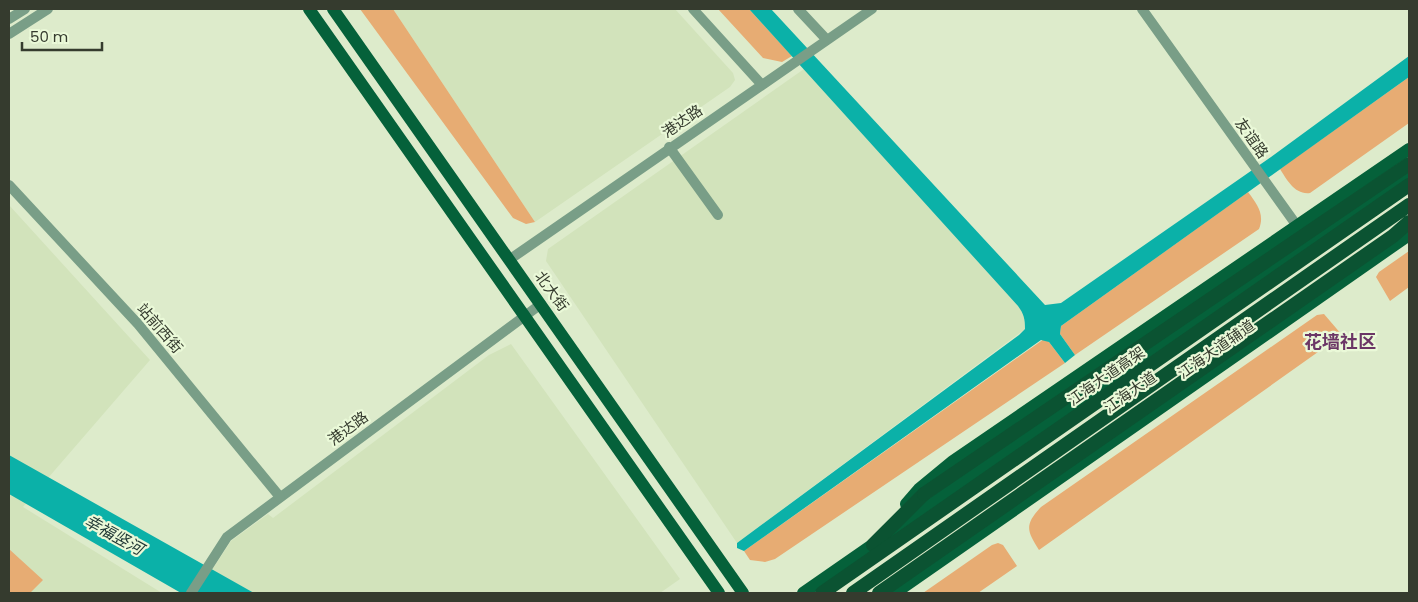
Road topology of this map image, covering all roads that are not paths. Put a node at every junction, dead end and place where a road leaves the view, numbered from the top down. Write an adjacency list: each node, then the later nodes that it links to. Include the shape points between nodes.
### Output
1 (25, 9): 9 (street)
2 (48, 9): 10 (street)
3 (309, 9): 30 (main road)
4 (333, 9): 26 (main road, 北大街)
5 (693, 9): 12 (street)
6 (798, 9): 11 (street)
7 (872, 9): 11 (street, 港达路)
8 (1142, 9): 23 (street, 友谊路)
9 (9, 20)
10 (9, 34)
11 (827, 40): 12 (street, 港达路)
12 (762, 85): 13 (street, 港达路)
13 (669, 147): 20 (street); 26 (street, 港达路)
14 (1409, 149): 23 (main road)
15 (1409, 164): 31 (highway, bridge)
16 (1409, 172): 25 (main road, 江海大道)
17 (9, 185): 32 (street, 站前西街, via 138,324)
18 (1409, 185): 38 (highway, 江海大道高架, bridge)
19 (1409, 206): 39 (highway, bridge)
20 (718, 215)
21 (1409, 217): 27 (main road, 江海大道)
22 (1409, 222): 41 (highway, bridge)
23 (1298, 226): 25 (street, 友谊路); 31 (main road, via 953,461)
24 (1409, 235): 28 (main road, 江海大道辅道)
25 (1309, 241): 27 (street, 友谊路); 33 (main road, 江海大道)
26 (509, 260): 29 (main road, 北大街)
27 (1331, 271): 28 (street, 友谊路); 40 (main road, 江海大道)
28 (1339, 283): 42 (main road, 江海大道辅道)
29 (541, 304): 30 (street, 港达路); 36 (main road, 北大街)
30 (526, 315): 32 (street, 港达路); 35 (main road)
31 (921, 492): 33 (highway)
32 (280, 497): 34 (street, 港达路, via 227,537)
33 (873, 545): 37 (main road, 江海大道)
34 (191, 593)
35 (719, 593)
36 (744, 593)
37 (803, 593)
38 (822, 593)
39 (853, 593)
40 (869, 593)
41 (880, 593)
42 (894, 593)

